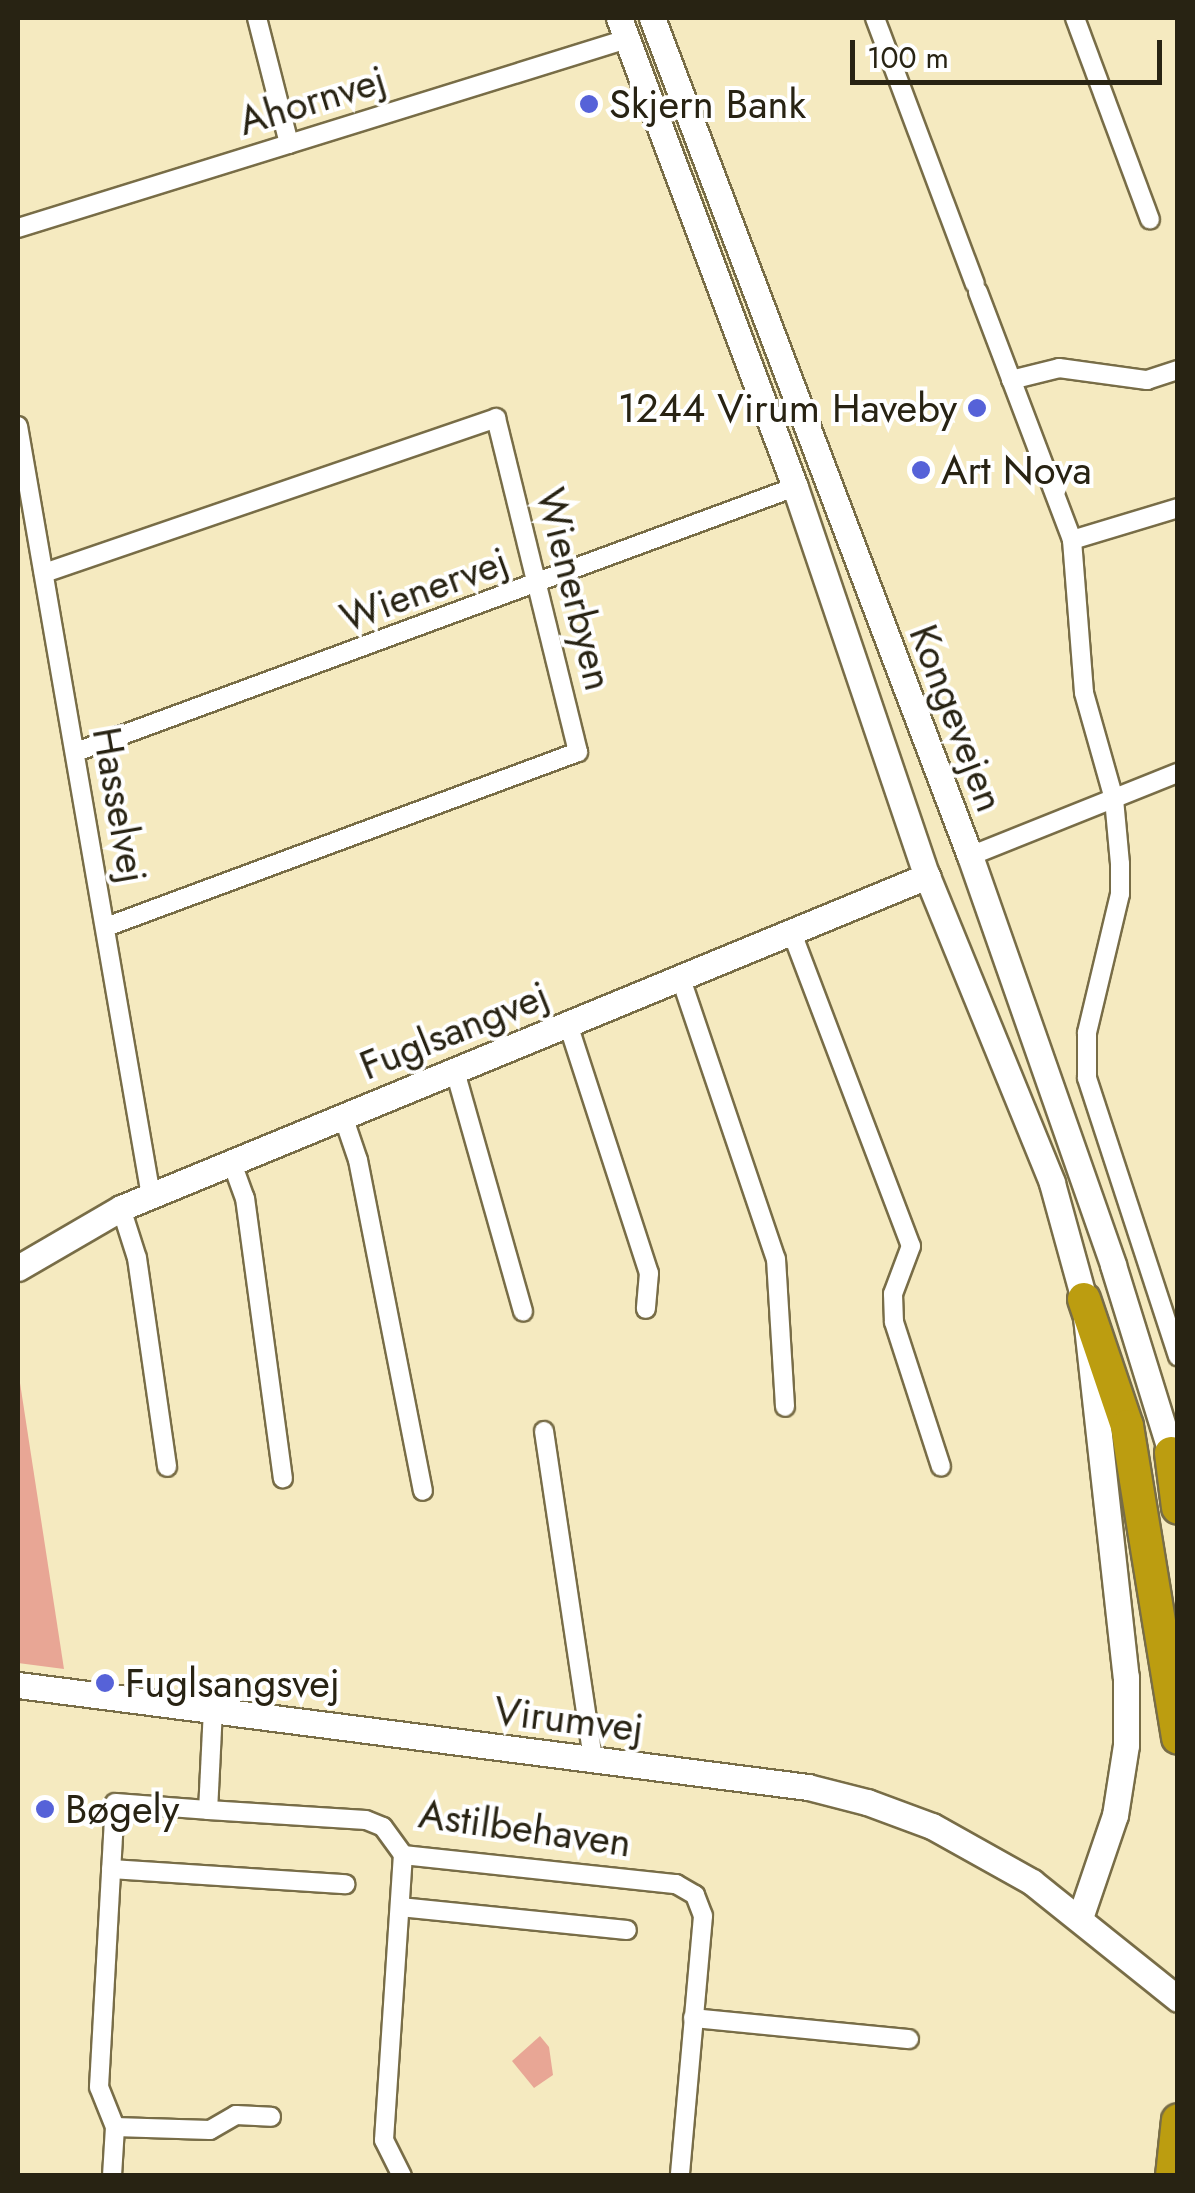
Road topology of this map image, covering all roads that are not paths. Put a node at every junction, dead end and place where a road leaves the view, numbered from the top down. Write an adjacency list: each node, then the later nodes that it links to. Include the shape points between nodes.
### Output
1 (257, 18): 6 (street)
2 (652, 18): 20 (main road, Kongevejen)
3 (875, 18): 10 (street)
4 (1075, 18): 7 (street)
5 (623, 28): 6 (street, Ahornvej); 12 (main road, Kongevejen)
6 (289, 144): 8 (street, Ahornvej)
7 (1150, 220)
8 (18, 228)
9 (1178, 370): 10 (street, via 1147,380 1059,368)
10 (1011, 380): 14 (street)
11 (18, 426): 15 (street, Hasselvej)
12 (794, 486): 16 (street, Wienervej); 21 (main road, Kongevejen)
13 (1178, 508): 14 (street)
14 (1072, 540): 19 (street, via 1084,693)
15 (44, 573): 16 (street, Wienerbyen, via 496,418); 17 (street, Hasselvej)
16 (540, 583): 17 (street, Wienervej); 22 (street, Wienerbyen, via 578,752)
17 (76, 752): 22 (street, Hasselvej)
18 (1178, 773): 19 (street)
19 (1114, 800): 20 (street); 35 (street, via 1120,894 1092,1006 1087,1078)
20 (970, 856): 38 (main road, Kongevejen)
21 (927, 876): 23 (main road, Fuglsangvej); 32 (main road, Kongevejen, via 1052,1183)
22 (106, 927): 29 (street, Hasselvej)
23 (792, 933): 24 (main road, Fuglsangvej); 40 (street, via 911,1246 894,1294 894,1322)
24 (680, 976): 25 (main road, Fuglsangvej); 36 (street, via 776,1259)
25 (568, 1024): 26 (main road, Fuglsangvej); 33 (street, via 650,1272)
26 (455, 1071): 27 (main road, Fuglsangvej); 34 (street)
27 (342, 1116): 28 (main road, Fuglsangvej); 42 (street, via 358,1160)
28 (232, 1163): 29 (main road, Fuglsangvej); 41 (street, via 245,1198)
29 (151, 1196): 30 (main road, Fuglsangvej)
30 (122, 1208): 31 (main road, Fuglsangvej, via 61,1237); 39 (street, via 137,1258)
31 (18, 1268)
32 (1084, 1298): 46 (highway, via 1131,1444); 53 (main road, Kongevejen, via 1126,1678 1126,1745 1115,1815)
33 (646, 1309)
34 (523, 1312)
35 (1178, 1356)
36 (785, 1407)
37 (544, 1431): 47 (street)
38 (1174, 1463): 43 (highway)
39 (167, 1467)
40 (941, 1467)
41 (284, 1478)
42 (423, 1491)
43 (1178, 1508)
44 (18, 1685): 45 (main road, Virumvej)
45 (213, 1709): 47 (main road, Virumvej); 48 (street)
46 (1178, 1738)
47 (594, 1760): 53 (main road, Virumvej, via 808,1787 868,1802 980,1850)
48 (208, 1810): 49 (street, Astilbehaven, via 366,1820 383,1827); 50 (street, Astilbehaven, via 115,1803)
49 (403, 1855): 52 (street); 56 (street, Astilbehaven, via 676,1884 695,1896 703,1916)
50 (111, 1869): 51 (street); 60 (street, via 98,2087)
51 (346, 1884)
52 (400, 1907): 54 (street); 62 (street, via 384,2140)
53 (1080, 1918): 55 (main road)
54 (627, 1930)
55 (1178, 1999)
56 (692, 2018): 57 (street); 63 (street, Astilbehaven)
57 (909, 2039)
58 (271, 2117): 60 (street, via 236,2115 210,2130)
59 (1178, 2120): 64 (highway)
60 (115, 2126): 61 (street)
61 (112, 2176)
62 (402, 2176)
63 (680, 2176)
64 (1172, 2176)

